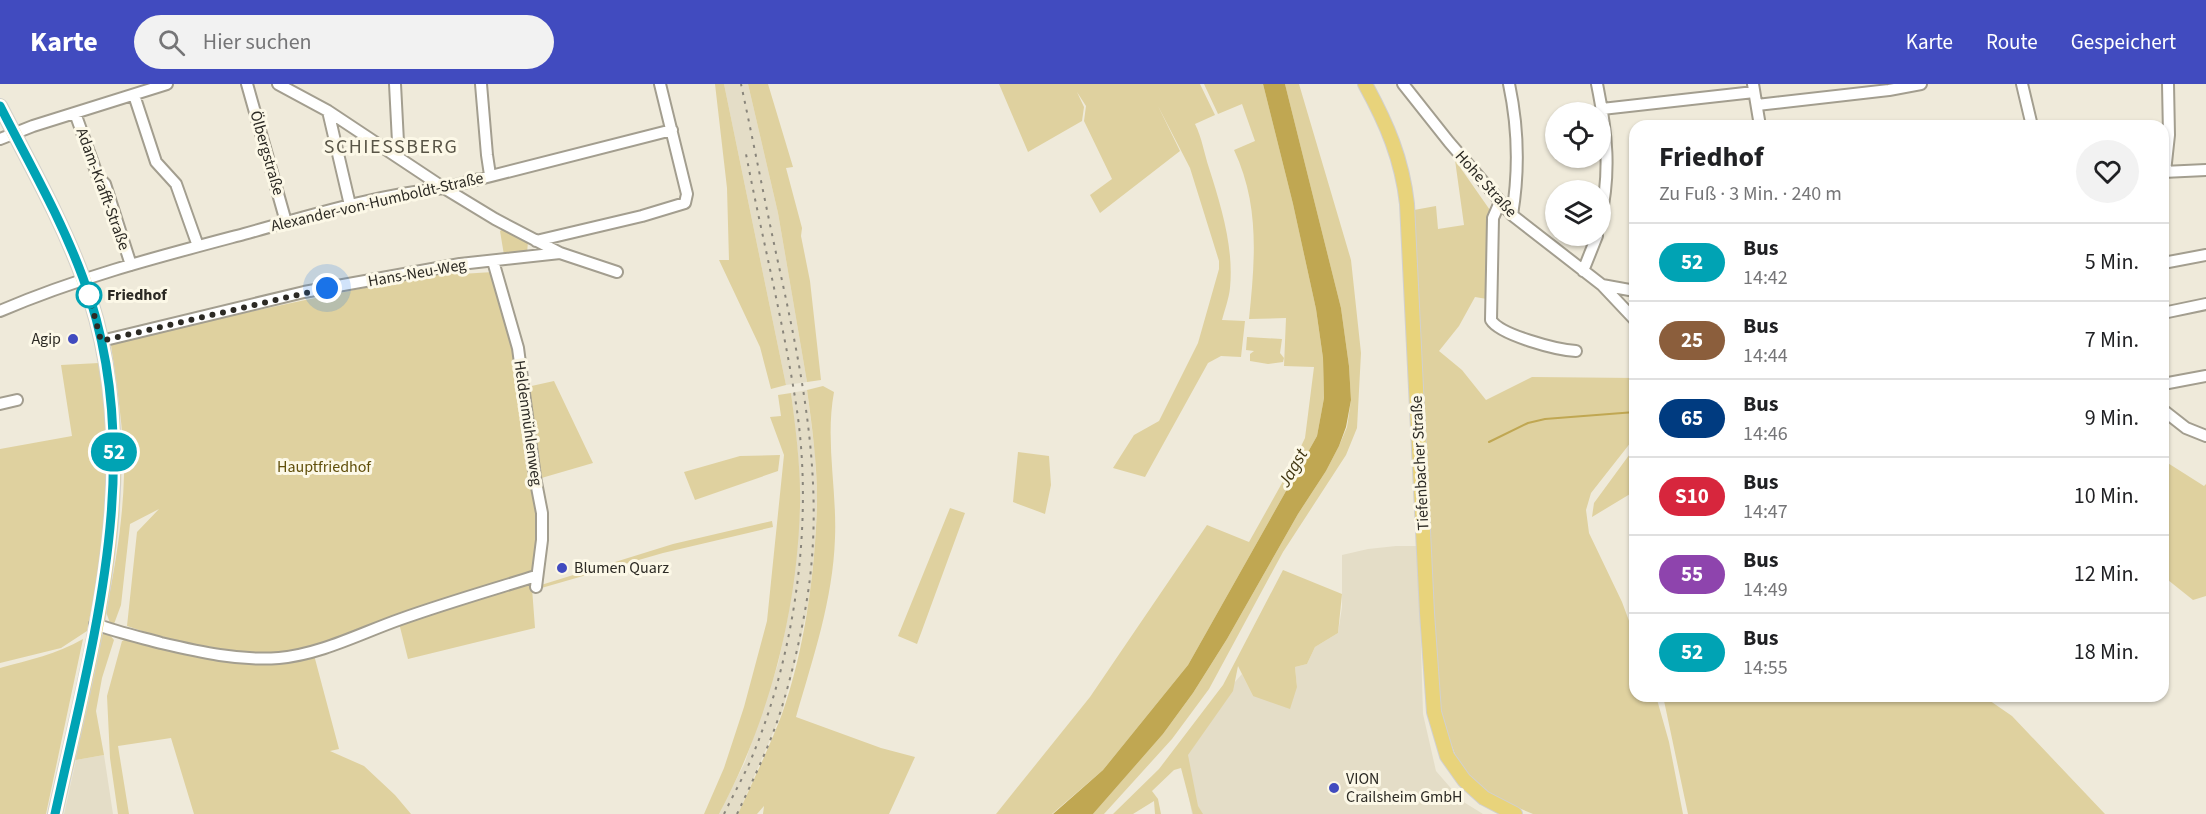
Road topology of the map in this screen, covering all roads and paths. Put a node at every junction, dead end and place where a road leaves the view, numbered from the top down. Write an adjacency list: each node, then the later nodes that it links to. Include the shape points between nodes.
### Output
1 (166, 84): 15 (street)
2 (247, 84): 36 (street, Ölbergstraße)
3 (278, 84): 20 (street)
4 (395, 84): 28 (street, via 398,142)
5 (481, 84): 31 (street)
6 (660, 84): 25 (street)
7 (1365, 84): 64 (main road, Tiefenbacher Straße, via 1399,156 1407,204 1434,712 1447,756 1464,780 1484,798)
8 (1403, 84): 33 (street, Hohe Straße)
9 (1509, 84): 35 (street, via 1517,187)
10 (1597, 84): 16 (street)
11 (1921, 84): 17 (street)
12 (2022, 84): 23 (street)
13 (2168, 84): 24 (street)
14 (1754, 88): 17 (street); 19 (street)
15 (134, 95): 21 (street); 38 (street, via 156,162 176,184)
16 (1601, 102)
17 (1757, 105): 22 (street)
18 (0, 106): 26 (main road)
19 (1611, 108)
20 (328, 111): 28 (street); 34 (street)
21 (75, 113): 26 (street); 44 (street, Adam-Krafft-Straße, via 98,177 105,184)
22 (1759, 120)
23 (2031, 120)
24 (2169, 120)
25 (672, 130): 31 (street, Alexander-von-Humboldt-Straße); 37 (street, via 687,194 685,203)
26 (15, 135): 27 (street); 47 (main road, via 58,216)
27 (0, 139)
28 (393, 153): 32 (street)
29 (2206, 170): 30 (street)
30 (2169, 172)
31 (490, 175): 32 (street, Alexander-von-Humboldt-Straße)
32 (444, 188): 34 (street, Alexander-von-Humboldt-Straße); 37 (street)
33 (1500, 202): 35 (street, Hohe Straße); 55 (street, via 1493,219 1491,320 1495,327 1558,350)
34 (350, 206): 36 (street, Alexander-von-Humboldt-Straße)
35 (1512, 215): 45 (street, Hohe Straße)
36 (286, 222): 38 (street, Alexander-von-Humboldt-Straße)
37 (536, 241): 40 (street)
38 (198, 246): 44 (street, Alexander-von-Humboldt-Straße)
39 (1593, 246): 45 (street)
40 (560, 253): 42 (street, Hans-Neu-Weg); 46 (street)
41 (2206, 255): 43 (street)
42 (493, 261): 54 (street, Hans-Neu-Weg, via 304,292); 62 (street, Heldenmühlenweg, via 518,348 542,513 536,581 418,613 328,647 278,658 240,658 195,651)
43 (2169, 263)
44 (131, 265): 47 (street, Alexander-von-Humboldt-Straße)
45 (1583, 271): 48 (street, Hohe Straße)
46 (617, 272)
47 (84, 279): 51 (street, Alexander-von-Humboldt-Straße); 54 (main road)
48 (1602, 285): 49 (street); 53 (street, Hohe Straße)
49 (1629, 290)
50 (2206, 304): 52 (street)
51 (0, 311)
52 (2169, 313)
53 (1629, 314)
54 (101, 341): 62 (main road, via 113,407 114,479 108,558)
55 (1576, 351)
56 (2206, 376): 57 (street)
57 (2169, 383)
58 (17, 400): 59 (street)
59 (0, 404)
60 (2169, 415): 61 (street, via 2186,428)
61 (2206, 435)
62 (95, 624): 63 (main road)
63 (55, 814)
64 (1515, 814)

